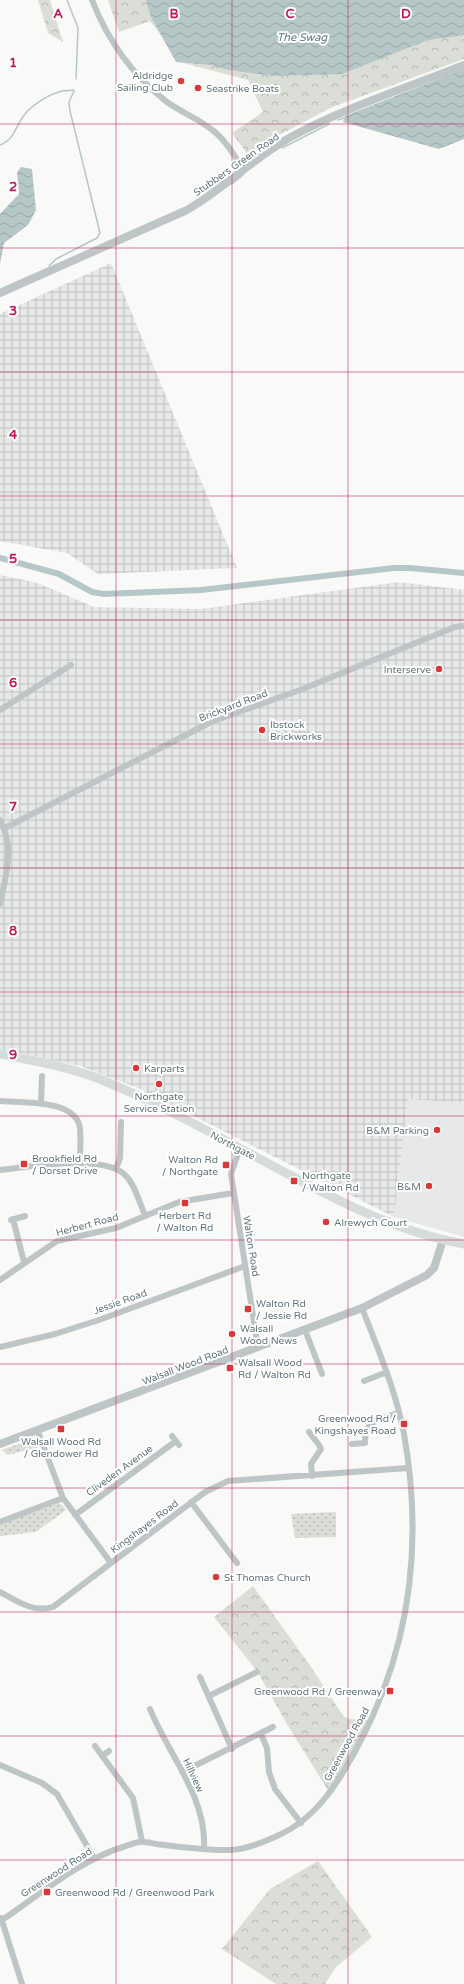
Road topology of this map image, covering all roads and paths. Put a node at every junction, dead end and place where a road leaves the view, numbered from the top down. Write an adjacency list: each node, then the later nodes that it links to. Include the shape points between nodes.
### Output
1 (92, 0): 3 (street, via 106,31 130,67 168,102 212,129)
2 (464, 65): 3 (street, Stubbers Green Road, via 301,132)
3 (243, 169): 4 (street, Stubbers Green Road, via 207,198 187,210)
4 (0, 293)
5 (464, 626): 9 (street, Brickyard Road, via 455,627 300,690 211,722)
6 (71, 665): 7 (street)
7 (0, 710)
8 (0, 820): 9 (street)
9 (4, 828): 10 (street, via 8,845 8,863)
10 (0, 904)
11 (0, 1054): 16 (main road, Northgate, via 101,1079)
12 (42, 1076): 14 (street)
13 (0, 1101): 14 (street)
14 (41, 1104): 17 (street, via 63,1108 74,1115 80,1127)
15 (121, 1122): 18 (street, via 120,1158)
16 (240, 1148): 20 (street, Walton Road, via 231,1174); 23 (main road, Northgate, via 355,1209 391,1224)
17 (80, 1163): 18 (street); 19 (street)
18 (116, 1168): 21 (street, via 131,1183)
19 (0, 1170)
20 (233, 1193): 21 (street, Herbert Road, via 179,1202); 26 (street, Walton Road)
21 (145, 1215): 25 (street, Herbert Road, via 116,1228 57,1241)
22 (26, 1216): 25 (street, via 12,1219)
23 (443, 1240): 24 (main road, Northgate); 28 (street, Walsall Wood Road, via 434,1268 427,1275)
24 (464, 1244)
25 (24, 1262): 27 (street, Herbert Road)
26 (245, 1266): 30 (street, Jessie Road, via 99,1320); 31 (street, Walton Road)
27 (0, 1280)
28 (362, 1308): 29 (street, Walsall Wood Road); 32 (street, Greenwood Road)
29 (305, 1330): 31 (street, Walsall Wood Road); 33 (street)
30 (0, 1347)
31 (258, 1348): 36 (street, Walsall Wood Road)
32 (387, 1372): 34 (street); 35 (street, Greenwood Road)
33 (322, 1374)
34 (364, 1380)
35 (398, 1413): 40 (street, via 371,1422 365,1432 365,1443); 41 (street, Greenwood Road, via 404,1433)
36 (38, 1432): 39 (street, Walsall Wood Road); 43 (street)
37 (309, 1432): 42 (street, via 321,1449 311,1464)
38 (176, 1441): 45 (street, Cliveden Avenue)
39 (0, 1444)
40 (352, 1444)
41 (408, 1468): 42 (street, Kingshayes Road); 62 (street, Greenwood Road, via 412,1527 411,1565 404,1624 395,1660 373,1718 350,1762 331,1792)
42 (312, 1476): 44 (street, Kingshayes Road, via 228,1481 212,1487)
43 (63, 1498): 45 (street); 46 (street)
44 (192, 1502): 47 (street, Kingshayes Road); 48 (street)
45 (75, 1515): 47 (street)
46 (0, 1522)
47 (111, 1563): 49 (street, Kingshayes Road, via 53,1607 43,1610)
48 (237, 1563)
49 (0, 1592)
50 (257, 1672): 52 (street, via 245,1675)
51 (200, 1677): 52 (street)
52 (209, 1696): 57 (street)
53 (150, 1708): 61 (street, Hillview, via 150,1716)
54 (273, 1727): 55 (street)
55 (261, 1734): 57 (street); 62 (street, via 267,1748 269,1772 275,1789)
56 (95, 1746): 59 (street)
57 (232, 1749): 61 (street)
58 (109, 1751): 59 (street)
59 (102, 1756): 63 (street, via 133,1798)
60 (0, 1765): 65 (street, via 42,1783 57,1794)
61 (182, 1772): 64 (street, Hillview, via 200,1813)
62 (301, 1823): 64 (street, Greenwood Road, via 257,1844 233,1850)
63 (142, 1841): 64 (street, Greenwood Road); 65 (street, Greenwood Road)
64 (204, 1848)
65 (94, 1858): 66 (street, Greenwood Road)
66 (1, 1918): 67 (street)
67 (22, 1984)

